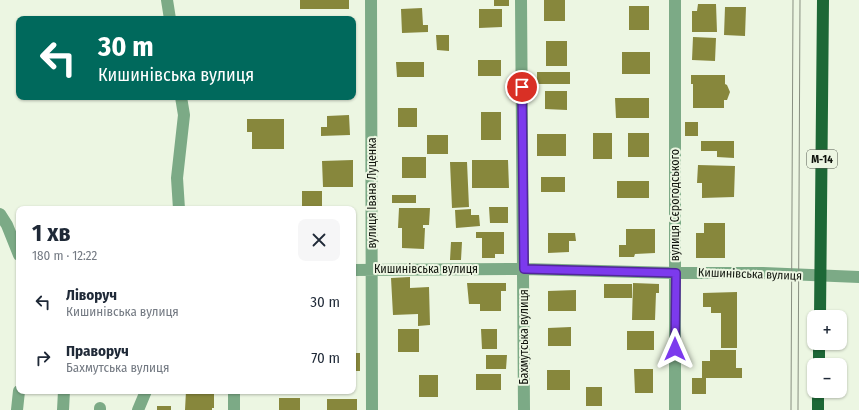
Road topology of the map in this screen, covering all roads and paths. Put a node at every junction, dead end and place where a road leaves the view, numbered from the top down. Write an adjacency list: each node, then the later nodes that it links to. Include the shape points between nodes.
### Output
1 (167, 0): 6 (street)
2 (371, 0): 13 (street, вулиця Івана Луценка)
3 (521, 0): 11 (street, Бахмутська вулиця)
4 (675, 0): 14 (street, вулиця Сєрогодського)
5 (823, 0): 15 (main road, М-14)
6 (170, 16)
7 (182, 100): 8 (street, via 184,115)
8 (178, 206)
9 (0, 214): 10 (street)
10 (16, 248)
11 (524, 269): 13 (street, Кишинівська вулиця); 14 (street, Кишинівська вулиця); 28 (street, Бахмутська вулиця)
12 (356, 270): 13 (street, Кишинівська вулиця)
13 (372, 270): 27 (street, вулиця Івана Луценка)
14 (676, 273): 15 (street, Кишинівська вулиця); 29 (street, вулиця Сєрогодського)
15 (821, 276): 16 (street, Кишинівська вулиця); 17 (main road, М-14)
16 (859, 278)
17 (820, 310)
18 (19, 394): 23 (street)
19 (64, 394): 24 (street)
20 (145, 394): 25 (street)
21 (234, 394): 26 (street)
22 (818, 398): 30 (main road)
23 (18, 410)
24 (63, 410)
25 (138, 410)
26 (234, 410)
27 (372, 410)
28 (524, 410)
29 (675, 410)
30 (818, 410)

